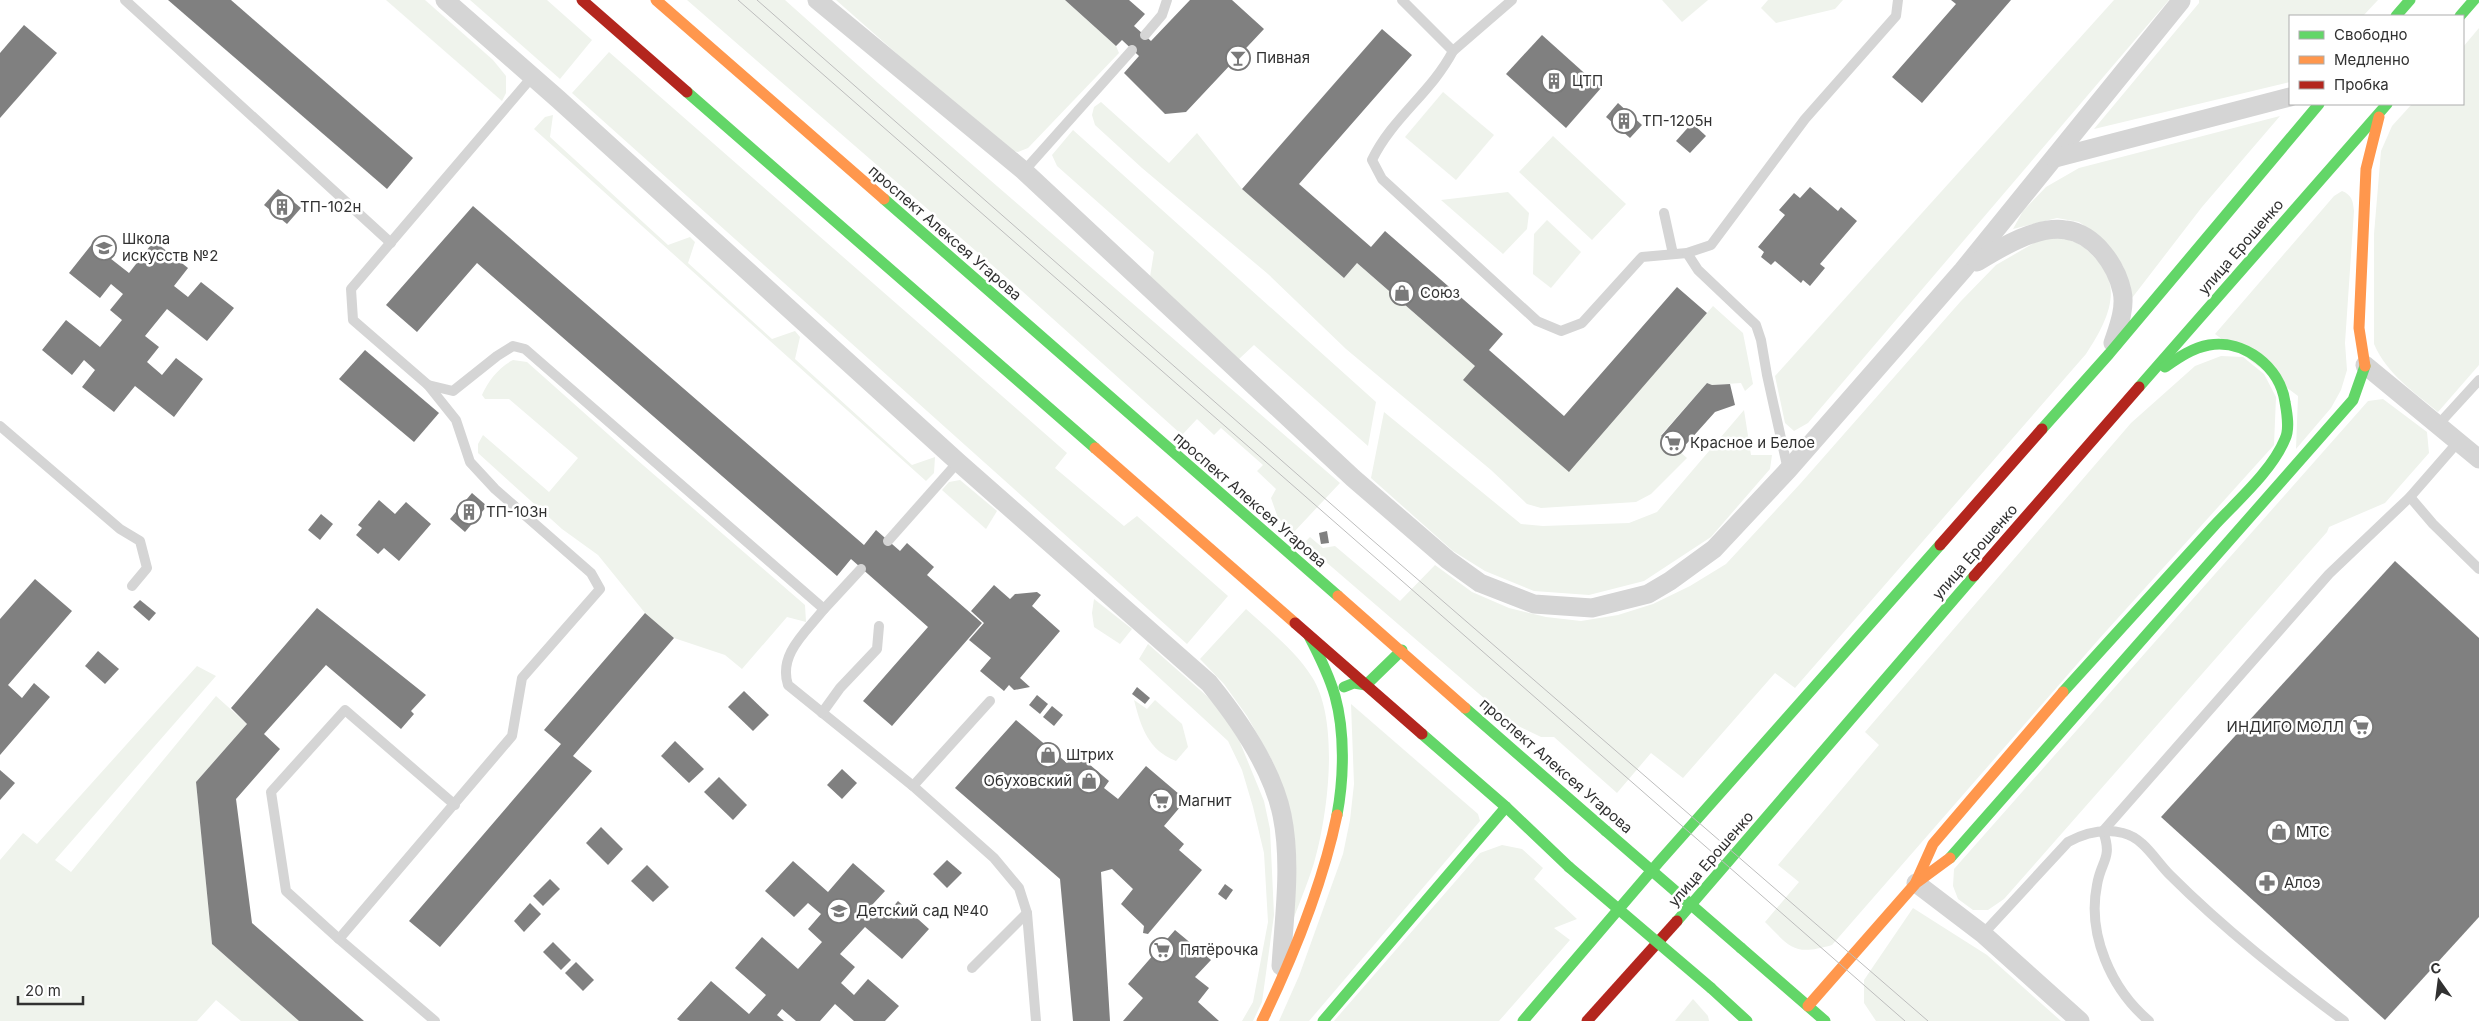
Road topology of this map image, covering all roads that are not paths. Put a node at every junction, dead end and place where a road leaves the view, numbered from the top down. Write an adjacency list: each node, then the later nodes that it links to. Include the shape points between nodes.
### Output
1 (125, 0): 25 (lane)
2 (445, 0): 18 (street)
3 (582, 0): 47 (main road)
4 (656, 0): 48 (main road, проспект Алексея Угарова)
5 (817, 0): 23 (street)
6 (1167, 0): 15 (lane, via 1162,15)
7 (1402, 0): 17 (lane)
8 (1512, 0): 17 (lane)
9 (1898, 0): 26 (lane, via 1896,16 1805,119 1711,245)
10 (2181, 0): 22 (street)
11 (2410, 0): 13 (main road)
12 (2474, 0): 14 (main road)
13 (2397, 15)
14 (2461, 15)
15 (1144, 35)
16 (1132, 50): 23 (lane)
17 (1453, 51): 27 (lane, via 1441,73 1382,140 1372,160 1382,179 1537,321 1560,331 1582,323 1642,257)
18 (532, 77): 25 (lane); 38 (street)
19 (2289, 97): 22 (street)
20 (2318, 105): 29 (main road, улица Ерошенко)
21 (2384, 106): 30 (main road, via 2366,169 2359,328); 32 (main road, улица Ерошенко)
22 (2055, 158): 28 (street)
23 (1024, 172): 39 (street, via 1353,478 1448,560 1480,583 1534,604 1572,607 1592,608 1648,594 1714,549)
24 (1664, 213): 27 (lane)
25 (392, 243): 33 (lane, via 351,289 353,320)
26 (1687, 253): 27 (lane); 39 (lane, via 1698,270 1756,325)
27 (1673, 254)
28 (1963, 270): 29 (street, via 2001,247 2037,232 2066,230 2089,240 2109,258 2122,292 2121,322); 39 (street)
29 (2109, 354): 69 (main road, улица Ерошенко, via 1659,862)
30 (2365, 364): 35 (street); 57 (main road, via 2353,400 1950,857)
31 (2479, 380): 35 (lane)
32 (2144, 382): 57 (main road, via 2188,351 2216,344 2246,348 2275,372 2286,400 2286,437 2239,499 2027,732 1933,844); 70 (main road, улица Ерошенко, via 1925,631 1712,882)
33 (428, 385): 45 (lane, via 453,391 513,346 525,349); 54 (lane, via 456,420 470,462 494,489 592,574 600,589 522,678 512,736)
34 (0, 426): 44 (lane, via 120,529 140,541 147,568)
35 (2437, 426): 36 (street)
36 (2458, 442): 37 (street); 40 (lane)
37 (2479, 460)
38 (958, 462): 41 (lane); 62 (street, via 1209,683 1239,721 1267,774 1282,814 1287,870)
39 (1788, 470)
40 (2410, 497): 43 (lane); 56 (lane, via 2329,574)
41 (888, 541)
42 (861, 569): 45 (lane)
43 (2479, 569)
44 (132, 586)
45 (824, 610): 52 (lane, via 788,654 784,673 788,685)
46 (879, 626): 52 (lane, via 877,648)
47 (1309, 636): 49 (main road); 51 (main road)
48 (1402, 650): 49 (main road); 64 (main road, проспект Алексея Угарова, bridge)
49 (1366, 685): 51 (main road, via 1354,683 1344,687); 55 (main road)
50 (990, 701): 53 (lane)
51 (1338, 706): 62 (main road, via 1339,803 1329,847 1306,918)
52 (822, 713): 53 (lane)
53 (913, 786): 58 (lane, via 994,858 1019,888)
54 (455, 805): 60 (lane); 60 (lane, via 345,710 271,792 286,890)
55 (1506, 807): 63 (main road, bridge, via 1569,867); 68 (main road)
56 (2103, 831): 59 (lane, via 2086,833 2068,842); 75 (lane, via 2109,848 2097,885 2094,920 2108,970); 76 (lane, via 2123,833 2141,841 2170,875 2260,956)
57 (1916, 883): 59 (street); 64 (main road)
58 (1027, 913): 61 (lane); 66 (lane)
59 (1983, 934): 74 (street)
60 (339, 940): 65 (lane)
61 (972, 968)
62 (1280, 985): 67 (main road)
63 (1725, 1002): 71 (main road); 72 (main road)
64 (1808, 1006): 73 (main road, проспект Алексея Угарова)
65 (435, 1021)
66 (1036, 1021)
67 (1262, 1021)
68 (1323, 1021)
69 (1523, 1021)
70 (1587, 1021)
71 (1726, 1021)
72 (1747, 1021)
73 (1825, 1021)
74 (2080, 1021)
75 (2149, 1021)
76 (2344, 1021)

